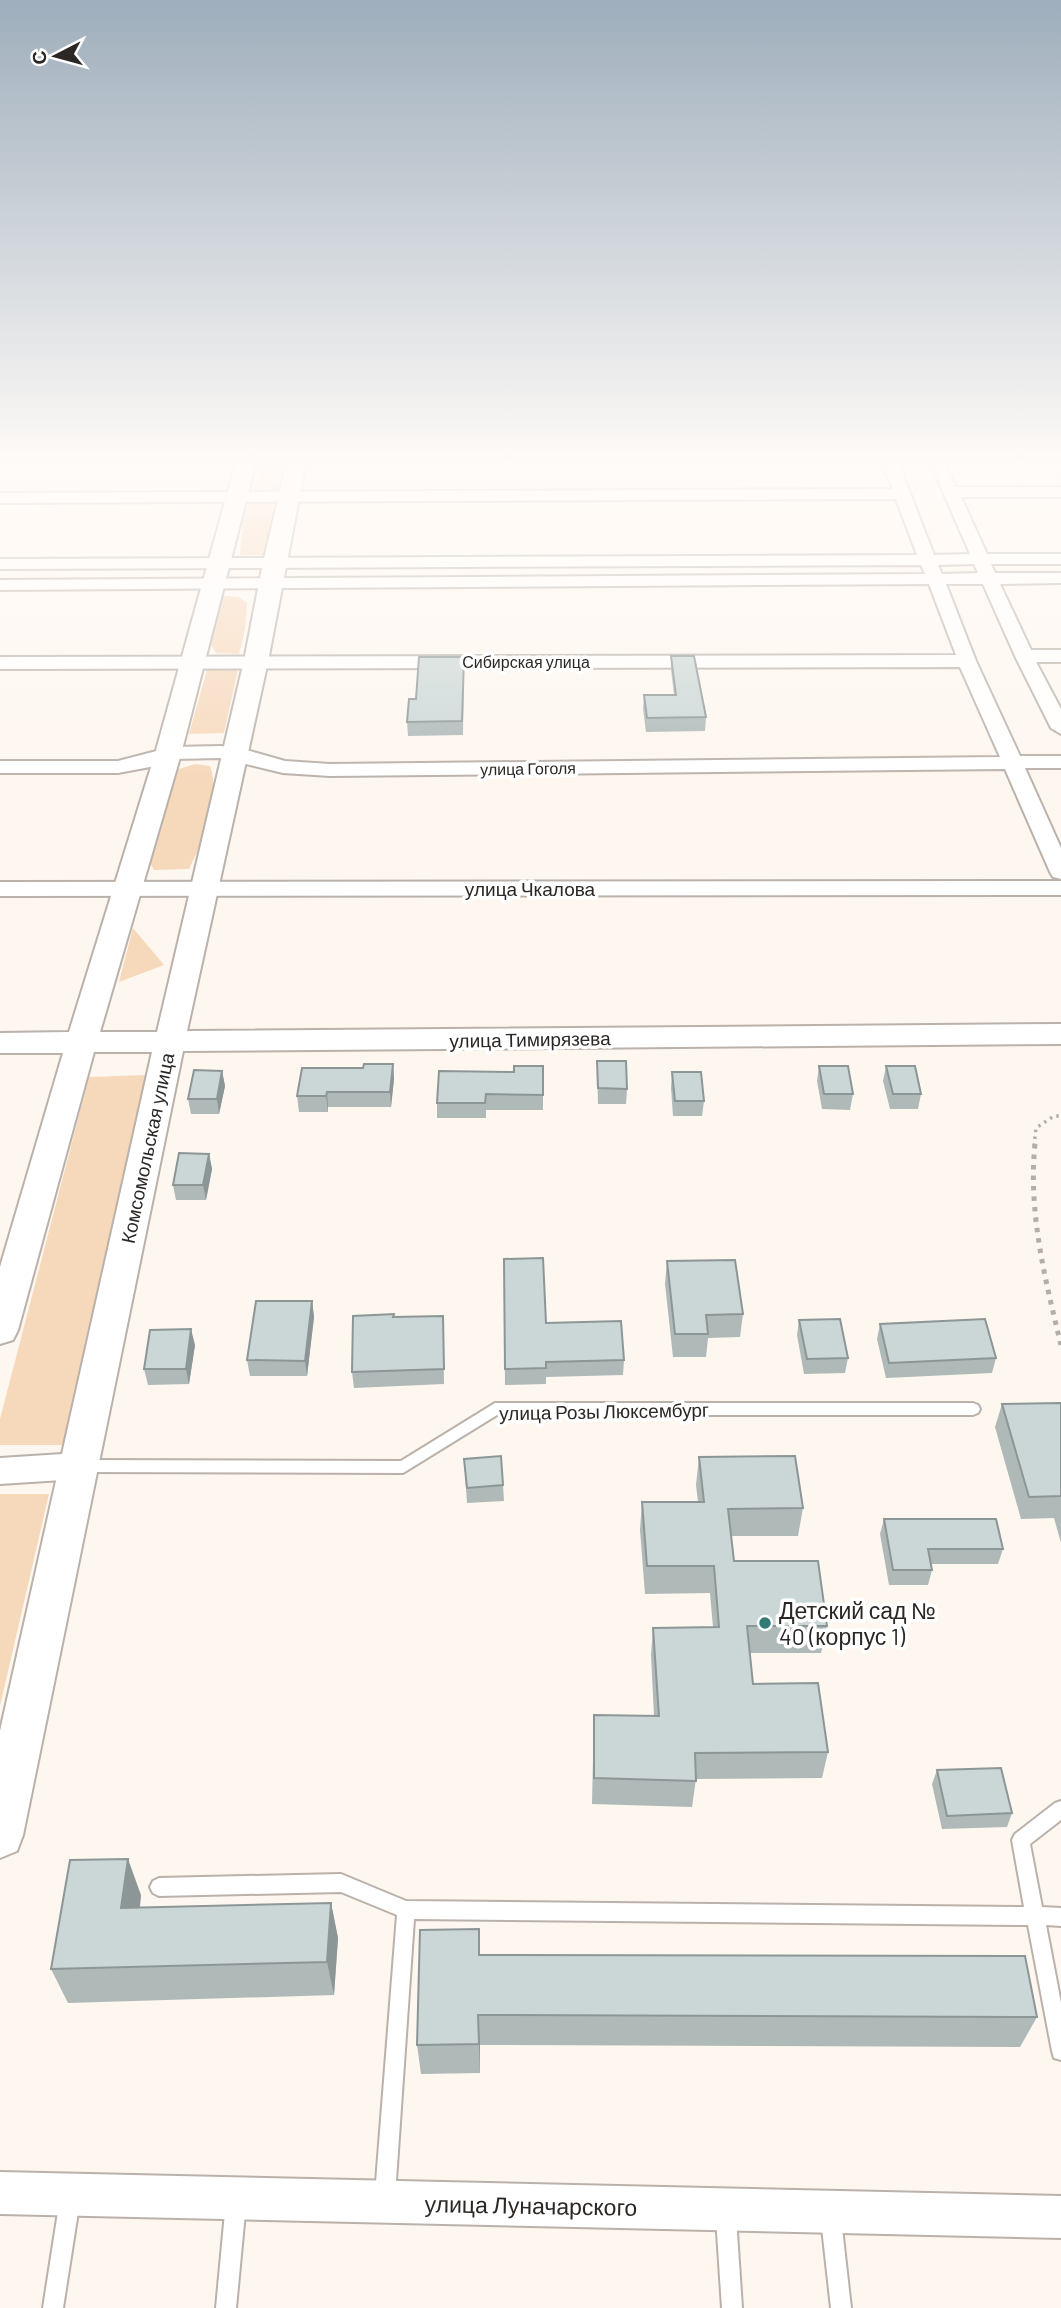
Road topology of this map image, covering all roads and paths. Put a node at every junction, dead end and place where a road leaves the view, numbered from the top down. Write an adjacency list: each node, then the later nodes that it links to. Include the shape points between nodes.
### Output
1 (137, 570): 7 (street)
2 (217, 570): 7 (street)
3 (273, 570): 8 (street, Комсомольская улица)
4 (426, 570): 8 (street)
5 (930, 570): 11 (street)
6 (985, 570): 9 (street)
7 (216, 573): 8 (street); 12 (street); 15 (street)
8 (272, 573): 11 (street); 17 (street, Комсомольская улица)
9 (989, 579): 10 (street); 11 (street); 13 (street)
10 (1061, 579)
11 (934, 580): 16 (street)
12 (0, 585)
13 (1024, 656): 14 (street); 19 (street)
14 (1061, 656)
15 (191, 661): 17 (street, Сибирская улица); 18 (street, Сибирская улица); 21 (street)
16 (967, 661): 17 (street, Сибирская улица); 22 (street)
17 (256, 662): 20 (street, Комсомольская улица)
18 (0, 663)
19 (1061, 728)
20 (235, 753): 21 (street, улица Гоголя); 22 (street, улица Гоголя, via 283,766 330,770); 26 (street, Комсомольская улица)
21 (168, 754): 24 (street, улица Гоголя, via 118,767); 27 (street)
22 (1013, 762): 23 (street, улица Гоголя); 25 (street)
23 (1061, 762)
24 (0, 767)
25 (1061, 872)
26 (203, 887): 27 (street, улица Чкалова); 28 (street, улица Чкалова); 32 (street, Комсомольская улица)
27 (128, 888): 29 (street, улица Чкалова); 33 (street)
28 (1061, 888)
29 (0, 889)
30 (1061, 1034): 32 (street, улица Тимирязева)
31 (0, 1043): 33 (street, улица Тимирязева)
32 (170, 1043): 33 (street, улица Тимирязева); 38 (street, Комсомольская улица)
33 (81, 1044): 35 (street, via 17,1247)
34 (1061, 1116): 36 (path, via 1036,1128 1031,1166 1033,1212)
35 (0, 1330)
36 (1061, 1345)
37 (973, 1409): 38 (lane, улица Розы Люксембург, via 495,1409 402,1467)
38 (78, 1466): 39 (street, улица Розы Люксембург); 41 (street, Комсомольская улица)
39 (0, 1471)
40 (1061, 1809): 44 (lane, via 1021,1840)
41 (0, 1835)
42 (159, 1887): 43 (lane, via 341,1883)
43 (406, 1910): 44 (lane); 50 (lane)
44 (1035, 1916): 45 (lane); 46 (lane)
45 (1061, 1917)
46 (1061, 2051)
47 (0, 2193): 48 (street, улица Луначарского)
48 (71, 2195): 49 (street, улица Луначарского); 54 (lane)
49 (236, 2198): 50 (street, улица Луначарского); 55 (lane)
50 (385, 2202): 51 (street, улица Луначарского)
51 (726, 2209): 52 (street, улица Луначарского); 56 (lane)
52 (830, 2212): 53 (street, улица Луначарского); 57 (lane)
53 (1061, 2217)
54 (54, 2308)
55 (226, 2308)
56 (732, 2308)
57 (841, 2308)

